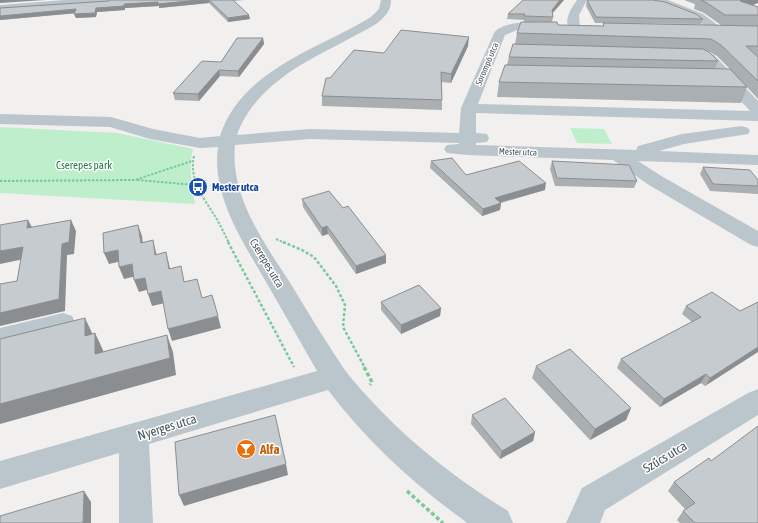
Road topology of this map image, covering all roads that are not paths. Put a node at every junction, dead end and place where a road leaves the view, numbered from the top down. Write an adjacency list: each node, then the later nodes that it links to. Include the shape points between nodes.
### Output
1 (110, 0): 5 (street)
2 (386, 0): 23 (street, Cserepes utca, via 382,12 375,19 303,58 269,81 244,106)
3 (582, 0): 6 (street, via 573,16)
4 (658, 0): 9 (street, via 699,16)
5 (0, 8)
6 (574, 28): 7 (street, Sorompó utca); 11 (street, Sorompó utca, via 506,29 500,33)
7 (589, 28)
8 (697, 30): 9 (street)
9 (718, 30): 10 (street)
10 (734, 31)
11 (493, 50): 12 (street); 14 (street, Sorompó utca)
12 (507, 51)
13 (674, 54): 17 (street, via 709,58)
14 (483, 74): 15 (street); 18 (street, Sorompó utca)
15 (498, 74)
16 (714, 79): 17 (street)
17 (730, 79): 19 (street)
18 (469, 108): 20 (street); 25 (street, Sorompó utca, via 466,127)
19 (758, 110)
20 (758, 116)
21 (0, 119): 23 (street, Mester utca, via 111,122 150,134 200,143)
22 (742, 131): 27 (street, Mester utca, via 682,139 660,147)
23 (227, 140): 25 (street, Mester utca, via 318,134); 32 (street, Cserepes utca, via 225,157 228,178 247,230)
24 (530, 140): 25 (street)
25 (468, 144): 26 (street); 27 (street, Mester utca)
26 (284, 148)
27 (617, 156): 28 (street, Mester utca); 29 (street)
28 (758, 160)
29 (758, 240)
30 (63, 322): 31 (street)
31 (0, 338)
32 (334, 378): 34 (street, Nyerges utca); 37 (street, Cserepes utca, via 350,399 422,471)
33 (758, 402): 38 (street, Szűcs utca, via 593,499)
34 (134, 437): 35 (street, Nyerges utca); 36 (street)
35 (0, 475)
36 (136, 523)
37 (496, 523)
38 (583, 523)

